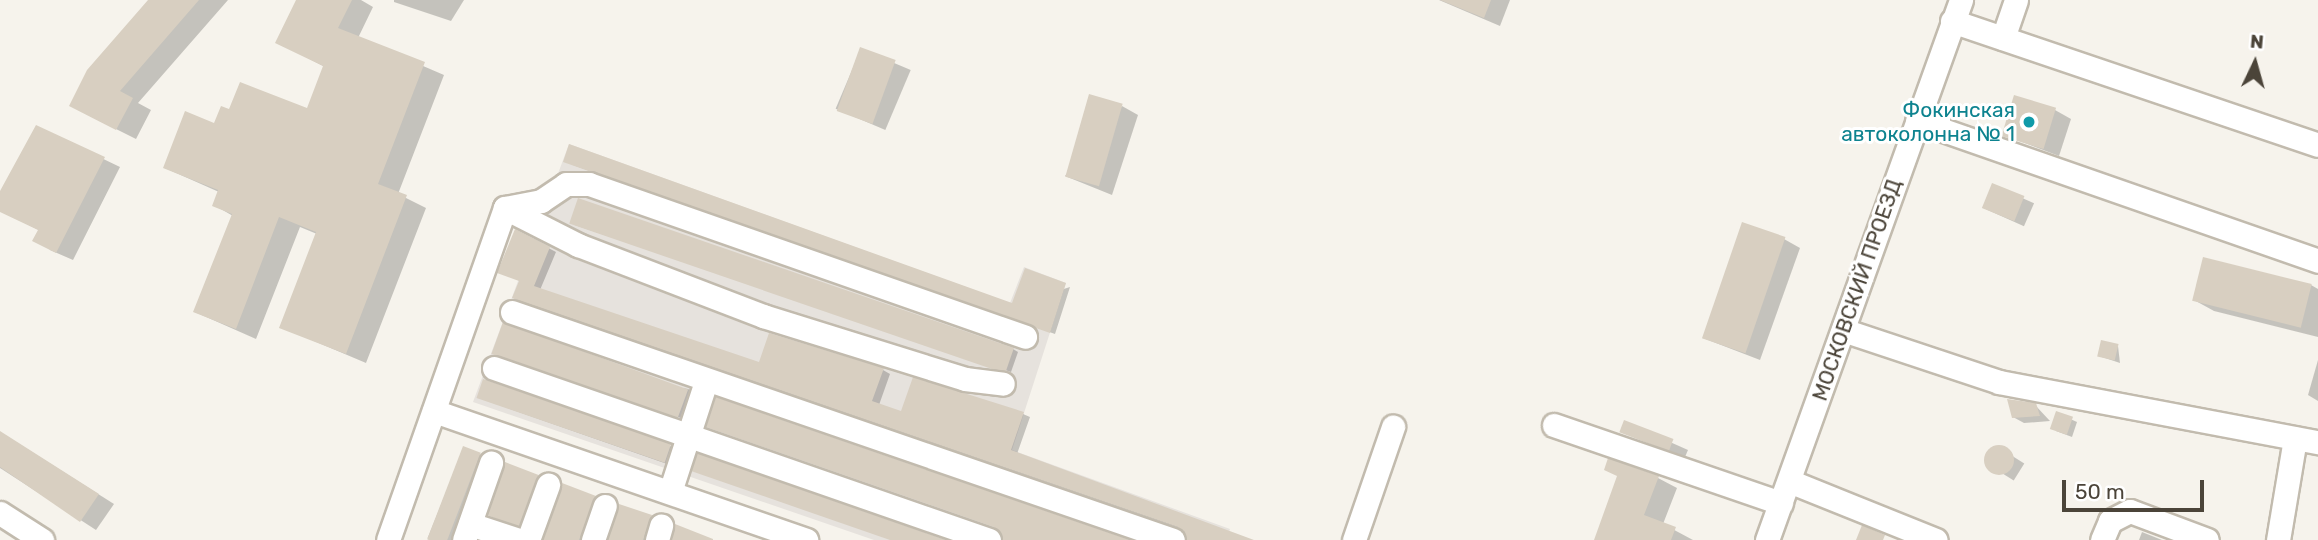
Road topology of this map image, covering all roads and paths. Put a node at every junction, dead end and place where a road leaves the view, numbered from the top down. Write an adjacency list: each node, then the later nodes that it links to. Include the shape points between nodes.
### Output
1 (2016, 0): 3 (street)
2 (1957, 10): 3 (street); 4 (street, МОСКОВСКИЙ ПРОЕЗД)
3 (2003, 38): 5 (street)
4 (1917, 121): 7 (street); 9 (street, МОСКОВСКИЙ ПРОЕЗД)
5 (2318, 145)
6 (505, 208): 10 (street, via 541,201 566,184 589,184); 13 (street, via 578,244 763,316 965,379); 14 (street)
7 (2318, 261)
8 (512, 312): 12 (street)
9 (1843, 330): 18 (street, via 1999,382); 21 (street, МОСКОВСКИЙ ПРОЕЗД)
10 (1025, 337)
11 (494, 368): 17 (street)
12 (706, 381): 17 (street); 35 (street)
13 (1003, 384)
14 (434, 411): 23 (street); 29 (street)
15 (1554, 425): 24 (street)
16 (1393, 427): 36 (street)
17 (687, 438): 23 (street); 34 (street)
18 (2295, 438): 19 (street); 41 (street)
19 (2318, 442)
20 (491, 463): 27 (street)
21 (1789, 481): 24 (street, МОСКОВСКИЙ ПРОЕЗД); 38 (street)
22 (548, 485): 31 (street)
23 (670, 492): 33 (street)
24 (1781, 503): 37 (street, МОСКОВСКИЙ ПРОЕЗД)
25 (605, 506): 32 (street)
26 (2, 516): 28 (street)
27 (467, 532): 30 (street)
28 (42, 540)
29 (388, 540)
30 (519, 540)
31 (528, 540)
32 (593, 540)
33 (806, 540)
34 (989, 540)
35 (1173, 540)
36 (1354, 540)
37 (1767, 540)
38 (1936, 540)
39 (2102, 540): 40 (street, via 2110,521 2130,511)
40 (2207, 540)
41 (2278, 540)

